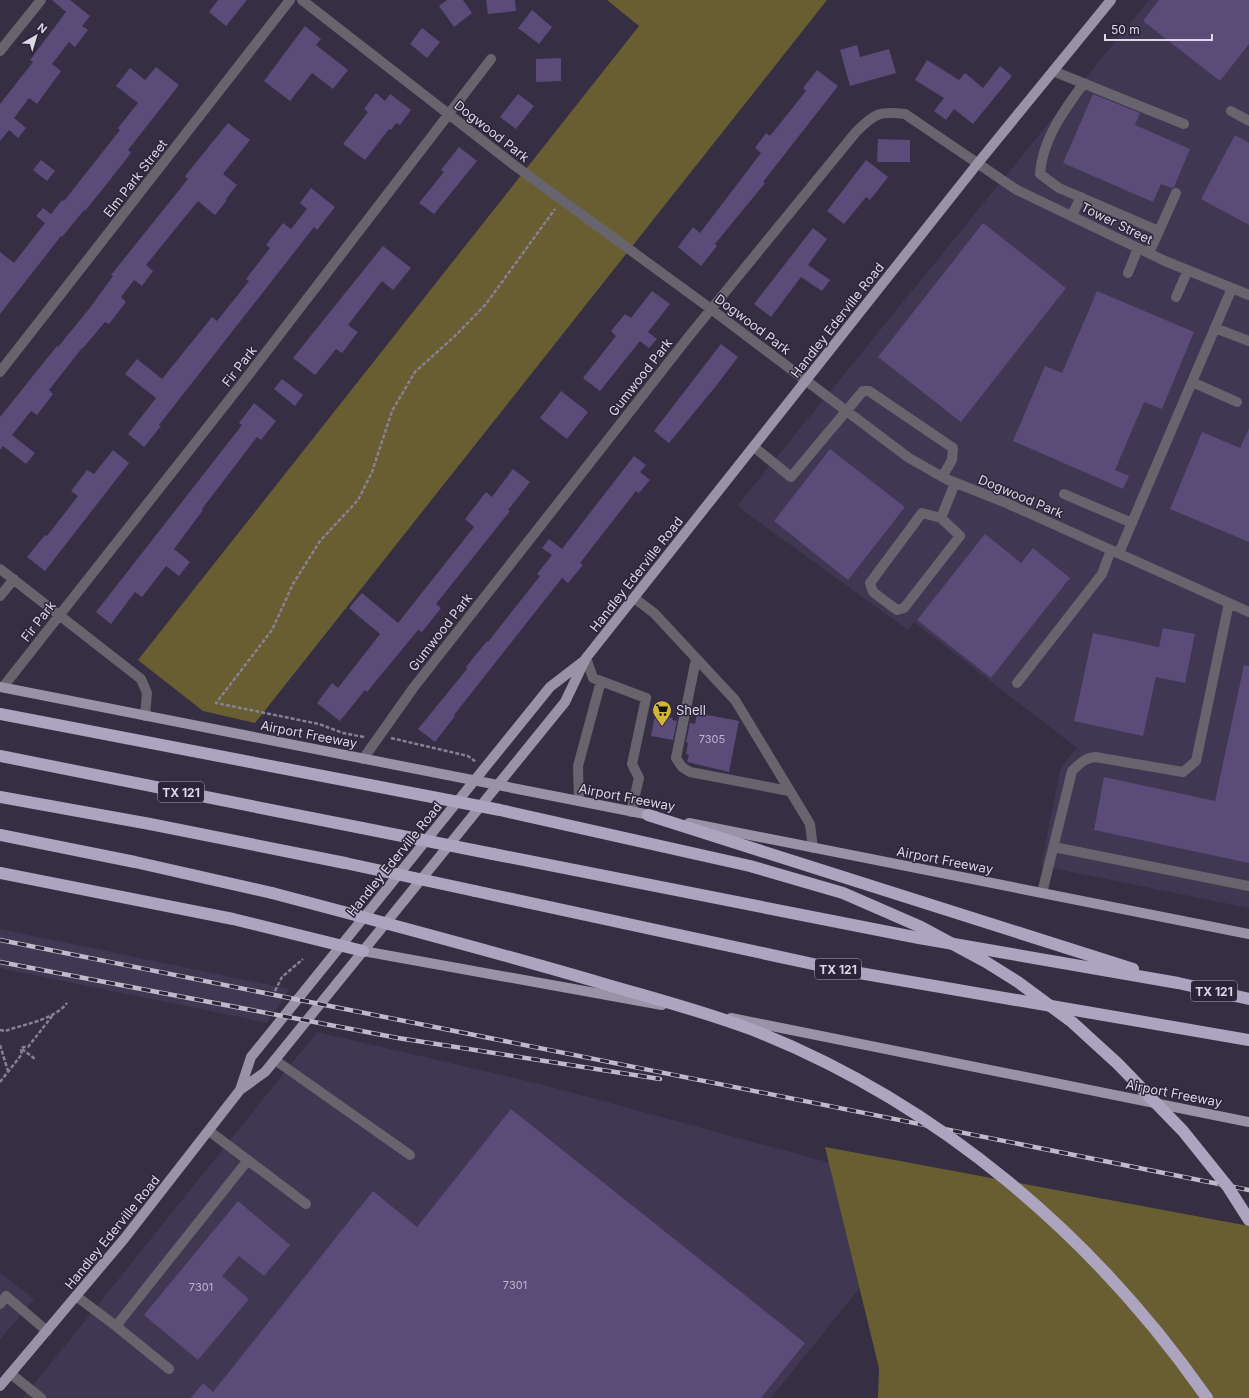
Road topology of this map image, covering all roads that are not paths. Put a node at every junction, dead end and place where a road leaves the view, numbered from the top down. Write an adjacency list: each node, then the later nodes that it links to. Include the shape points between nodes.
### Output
1 (41, 0): 5 (street)
2 (290, 0): 28 (street, Elm Park Street)
3 (302, 0): 10 (street, Dogwood Park)
4 (1111, 0): 7 (main road, Handley Ederville Road)
5 (0, 51)
6 (491, 59): 10 (street, Fir Park)
7 (1053, 71): 8 (street); 13 (main road, Handley Ederville Road)
8 (1084, 83): 12 (street); 15 (street, via 1058,118 1041,162 1040,174 1059,188)
9 (1231, 111): 11 (street)
10 (449, 114): 25 (street, Dogwood Park); 46 (street, Fir Park, via 242,383)
11 (1249, 121)
12 (1184, 124)
13 (978, 163): 16 (street, Tower Street, via 1017,190); 25 (street, Gumwood Park, via 906,114 887,112 871,117); 29 (main road, Handley Ederville Road)
14 (1176, 193): 17 (street)
15 (1081, 197): 16 (street); 17 (street)
16 (1072, 215): 18 (street, Tower Street)
17 (1159, 231): 19 (street)
18 (1138, 248): 19 (street, Tower Street); 21 (street)
19 (1149, 253): 20 (street, Tower Street)
20 (1188, 270): 22 (street, Tower Street); 24 (street)
21 (1128, 273)
22 (1232, 288): 23 (street, Tower Street); 26 (street)
23 (1249, 295)
24 (1176, 298)
25 (711, 309): 29 (street, Dogwood Park); 55 (street, Gumwood Park, via 414,687)
26 (1215, 328): 27 (street); 30 (street)
27 (1249, 341)
28 (0, 372)
29 (806, 380): 32 (street, Dogwood Park); 33 (main road, Handley Ederville Road)
30 (1192, 382): 31 (street); 38 (street)
31 (1238, 402)
32 (847, 411): 33 (street, via 792,477); 34 (street, Dogwood Park, via 909,458); 34 (street, via 863,391 869,391 953,448 952,460)
33 (754, 447): 43 (main road, Handley Ederville Road)
34 (942, 477): 35 (street, Dogwood Park)
35 (955, 483): 37 (street); 39 (street, Dogwood Park)
36 (1064, 494): 38 (street)
37 (942, 518): 37 (street, via 960,536 904,608 897,610 873,592 870,584 922,513)
38 (1132, 523): 39 (street)
39 (1115, 552): 44 (street, Dogwood Park); 50 (street, via 1102,574)
40 (0, 569): 41 (street)
41 (14, 580): 42 (street); 46 (street)
42 (0, 596)
43 (634, 598): 47 (main road, Handley Ederville Road); 48 (street, via 654,613)
44 (1229, 603): 45 (street, Dogwood Park); 64 (street, via 1196,761 1183,772 1095,757 1087,758 1072,771)
45 (1249, 612)
46 (59, 614): 51 (street, Fir Park); 53 (street, via 141,679 147,693)
47 (586, 658): 49 (street, via 593,678); 56 (main road, Handley Ederville Road, via 550,687); 57 (main road, Handley Ederville Road, via 565,702)
48 (696, 659): 58 (street, via 735,700); 58 (street, via 676,758 682,768 690,772)
49 (601, 681): 60 (street, via 578,766); 61 (street, via 646,698 632,764 639,778)
50 (1016, 683)
51 (1, 687): 53 (main road, Airport Freeway)
52 (0, 714): 84 (highway, bridge, via 500,810 750,866 843,893 974,955 1018,982 1072,1022 1118,1064 1183,1131 1228,1187)
53 (145, 716): 55 (main road, Airport Freeway)
54 (0, 756): 72 (highway, TX 121, bridge, via 919,938)
55 (363, 759): 56 (main road, Airport Freeway)
56 (474, 781): 57 (main road, Airport Freeway); 70 (main road, Handley Ederville Road)
57 (496, 785): 60 (main road, Airport Freeway); 71 (main road, Handley Ederville Road)
58 (789, 791): 65 (street, via 810,824)
59 (0, 797): 74 (highway, TX 121, bridge, via 345,863 836,969)
60 (579, 801): 61 (main road, Airport Freeway)
61 (631, 812): 62 (main road, Airport Freeway)
62 (648, 815): 65 (main road, Airport Freeway); 72 (highway)
63 (0, 835): 93 (highway, bridge, via 135,862 272,894 485,949 714,1016 755,1031 834,1068 891,1100 980,1159 1083,1248 1132,1301 1174,1352)
64 (1054, 847): 67 (street); 68 (street)
65 (813, 848): 68 (main road, Airport Freeway)
66 (0, 873): 70 (highway, via 234,919)
67 (1249, 886)
68 (1042, 894): 69 (main road, Airport Freeway)
69 (1249, 934)
70 (341, 946): 71 (highway); 78 (main road, Handley Ederville Road, via 251,1057)
71 (363, 951): 77 (main road, Handley Ederville Road); 79 (main road, Airport Freeway, via 772,1026)
72 (1178, 984): 73 (highway, TX 121)
73 (1249, 999)
74 (1204, 1031): 75 (highway, TX 121); 76 (highway)
75 (1249, 1040)
76 (1249, 1046)
77 (275, 1060): 78 (main road, Handley Ederville Road, via 265,1072); 81 (street)
78 (240, 1090): 80 (main road, Handley Ederville Road)
79 (1249, 1122)
80 (209, 1131): 82 (street); 85 (main road, Handley Ederville Road)
81 (410, 1155)
82 (248, 1160): 83 (street); 87 (street)
83 (306, 1204)
84 (1249, 1220)
85 (76, 1296): 87 (street); 88 (main road, Handley Ederville Road)
86 (2, 1297): 88 (street)
87 (116, 1326): 89 (street)
88 (47, 1331): 90 (main road, Handley Ederville Road)
89 (169, 1369)
90 (10, 1374): 91 (main road, Handley Ederville Road); 92 (street)
91 (0, 1386)
92 (41, 1398)
93 (1207, 1398)

